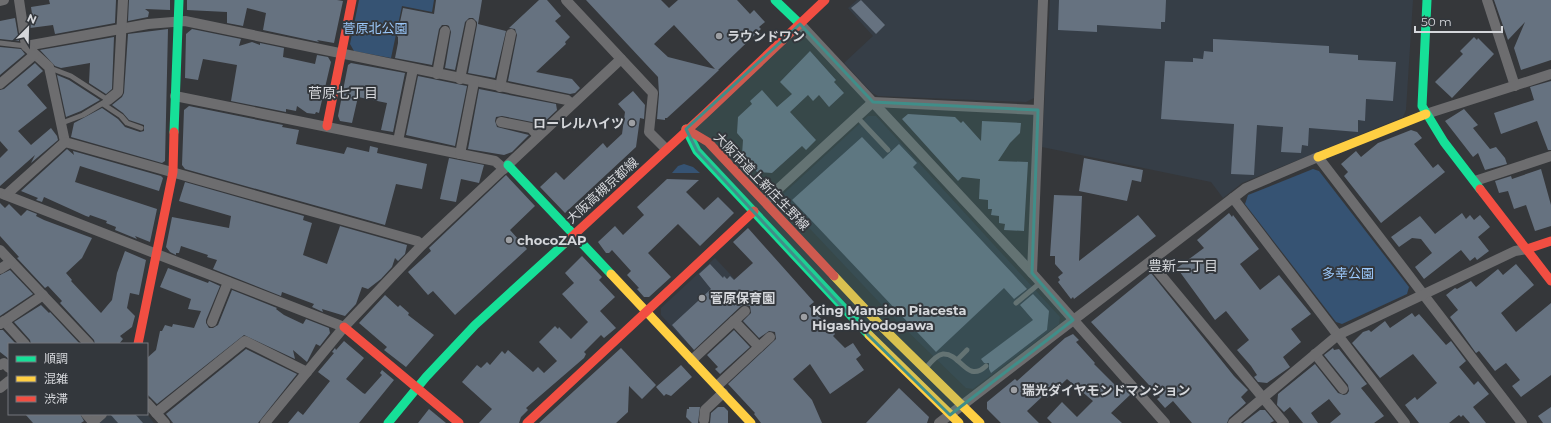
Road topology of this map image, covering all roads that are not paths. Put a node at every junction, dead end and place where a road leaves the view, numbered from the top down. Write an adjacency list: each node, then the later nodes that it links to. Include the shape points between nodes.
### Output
1 (4, 0): 12 (street)
2 (19, 0): 20 (street)
3 (123, 0): 16 (street)
4 (179, 0): 13 (street)
5 (352, 0): 21 (street)
6 (566, 0): 23 (street)
7 (775, 0): 15 (street)
8 (825, 0): 15 (street, 大阪高槻京都線)
9 (1043, 0): 37 (street)
10 (1428, 0): 38 (street, via 1422,106)
11 (1487, 0): 31 (street)
12 (0, 1)
13 (178, 22): 16 (street); 21 (street, via 185,21); 33 (street)
14 (471, 24): 28 (street)
15 (800, 24): 35 (street); 44 (street, 大阪高槻京都線)
16 (122, 29): 20 (street); 34 (street, via 118,92)
17 (445, 31): 26 (street)
18 (511, 34): 32 (street)
19 (0, 43): 20 (lane)
20 (26, 46): 22 (street)
21 (341, 53): 25 (street); 42 (street)
22 (34, 55): 24 (street); 30 (street)
23 (621, 59): 36 (street); 48 (street, via 653,93 649,132)
24 (48, 67): 34 (lane, via 71,76); 41 (street)
25 (413, 69): 26 (street); 46 (street)
26 (437, 74): 28 (street)
27 (1551, 74): 31 (street)
28 (460, 79): 29 (street)
29 (474, 82): 32 (street); 50 (street)
30 (0, 84)
31 (1515, 86): 38 (street)
32 (500, 87): 36 (street, via 567,100)
33 (176, 96): 42 (street); 54 (street)
34 (105, 102): 41 (lane, via 84,115); 43 (lane, via 127,123)
35 (873, 102): 37 (street); 39 (street); 69 (street)
36 (572, 104): 45 (street)
37 (1038, 110): 69 (street)
38 (1426, 114): 52 (street); 55 (street)
39 (857, 117): 49 (lane); 58 (street)
40 (501, 122): 45 (street, via 531,128)
41 (62, 123): 47 (street)
42 (327, 126): 46 (street)
43 (141, 128)
44 (686, 129): 48 (street, 大阪高槻京都線); 58 (street, 大阪市道上新庄生野線, via 708,142); 59 (street, 大阪市道上新庄生野線, via 697,151)
45 (538, 136): 53 (street)
46 (398, 141): 50 (street)
47 (66, 142): 54 (street); 56 (street)
48 (666, 149): 60 (street, 大阪高槻京都線)
49 (888, 150)
50 (460, 154): 53 (street, via 495,161)
51 (1551, 156): 55 (street)
52 (1318, 157): 57 (street, via 1246,188); 73 (street)
53 (506, 167): 60 (street); 62 (street)
54 (173, 172): 62 (street, via 417,241); 65 (street)
55 (1475, 181): 63 (street)
56 (3, 194): 65 (street)
57 (1233, 198): 67 (street); 83 (street)
58 (766, 201): 96 (street, 大阪市道上新庄生野線, via 881,326)
59 (754, 211): 76 (street); 107 (street, 大阪市道上新庄生野線, via 869,336)
60 (574, 233): 76 (street); 100 (street, 大阪高槻京都線, via 459,342)
61 (1551, 241): 63 (street)
62 (422, 245): 82 (street)
63 (1527, 249): 70 (street); 73 (street, via 1515,252)
64 (0, 250): 66 (street)
65 (156, 255): 71 (street); 87 (street)
66 (11, 262): 68 (street); 74 (street)
67 (1150, 262): 78 (street); 103 (street)
68 (0, 269)
69 (1032, 274): 72 (street)
70 (1551, 281)
71 (228, 282): 81 (street); 82 (street)
72 (1040, 283): 75 (lane); 78 (street)
73 (1423, 294): 83 (street); 124 (street)
74 (43, 295): 80 (street); 86 (street)
75 (1016, 303)
76 (646, 311): 91 (street); 115 (street)
77 (745, 311): 79 (street)
78 (1073, 320): 105 (street); 120 (street)
79 (734, 321): 88 (street); 91 (street)
80 (2, 322): 85 (street)
81 (212, 322)
82 (344, 327): 97 (street); 100 (street)
83 (1338, 335): 90 (street); 123 (street)
84 (770, 337): 88 (street)
85 (24, 343)
86 (88, 343)
87 (138, 343)
88 (759, 347): 102 (street)
89 (967, 350): 92 (lane)
90 (1315, 354): 101 (street); 103 (street)
91 (692, 360): 102 (street)
92 (957, 360): 94 (lane, via 974,372 981,371); 96 (lane, via 943,354)
93 (0, 366): 95 (street, via 4,362)
94 (986, 366)
95 (8, 367)
96 (925, 368): 105 (street, 大阪市道上新庄生野線)
97 (307, 372): 106 (street, via 245,340); 112 (street)
98 (8, 382): 99 (street)
99 (0, 388)
100 (417, 388): 113 (street, 大阪高槻京都線); 114 (street)
101 (1343, 389)
102 (720, 390): 110 (street, via 705,410); 116 (street)
103 (1263, 397): 121 (street); 122 (street)
104 (148, 404): 106 (street)
105 (962, 406): 107 (street); 119 (street, 大阪市道上新庄生野線)
106 (156, 413): 111 (street)
107 (950, 414): 117 (street); 118 (street, 大阪市道上新庄生野線)
108 (100, 415): 109 (street)
109 (90, 420)
110 (704, 420)
111 (165, 423)
112 (265, 423)
113 (388, 423)
114 (459, 423)
115 (527, 423)
116 (751, 423)
117 (939, 423)
118 (959, 423)
119 (980, 423)
120 (1165, 423)
121 (1233, 423)
122 (1284, 423)
123 (1404, 423)
124 (1522, 423)

